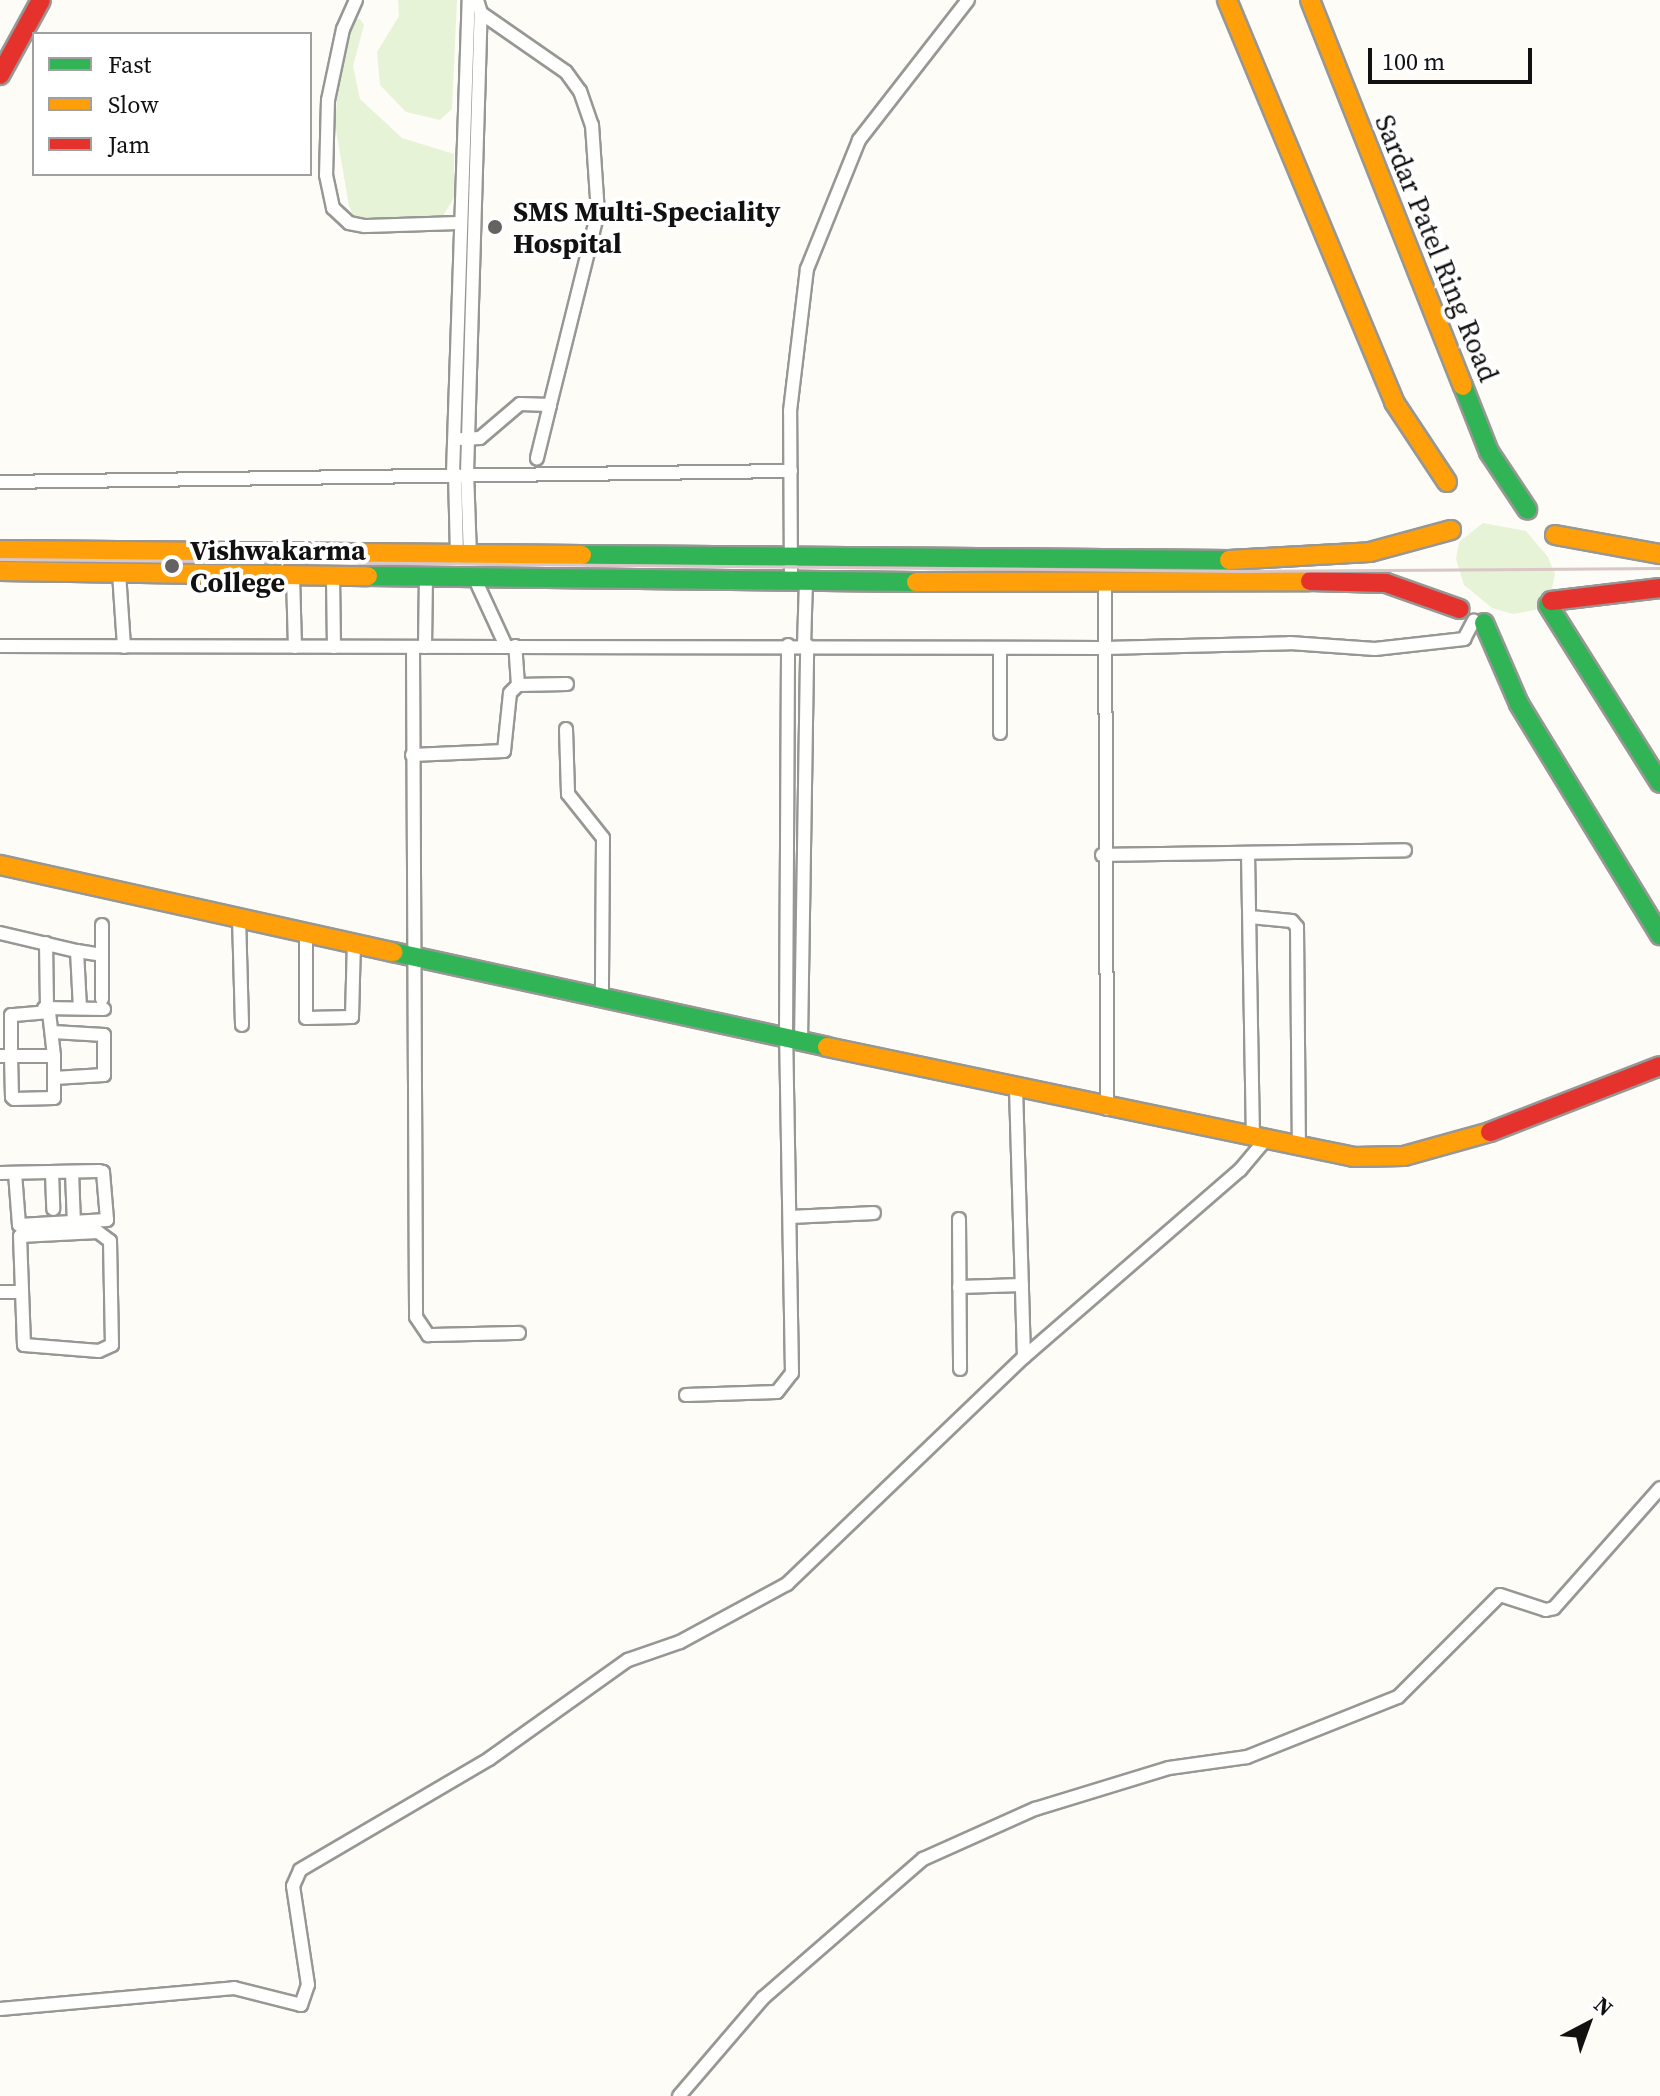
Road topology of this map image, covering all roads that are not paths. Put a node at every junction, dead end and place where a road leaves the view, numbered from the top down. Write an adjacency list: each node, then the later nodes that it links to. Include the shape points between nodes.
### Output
1 (41, 0): 8 (street)
2 (356, 0): 11 (street, via 343,29 328,100 326,175 333,208 349,223 365,226)
3 (469, 0): 9 (street)
4 (968, 0): 15 (street, via 859,140 823,220 807,269 794,351)
5 (1227, 0): 18 (street, via 1394,402)
6 (1310, 0): 19 (street, Sardar Patel Ring Road, via 1489,452)
7 (479, 6): 10 (street); 12 (street, via 566,72 580,91 592,125 598,212)
8 (0, 75)
9 (463, 128): 10 (street); 11 (street)
10 (479, 128): 13 (street)
11 (460, 223): 13 (street)
12 (550, 405): 13 (street, via 520,404 480,438); 14 (street)
13 (462, 439): 16 (street)
14 (537, 458)
15 (791, 471): 16 (street); 24 (street)
16 (458, 473): 17 (street); 25 (street)
17 (0, 482)
18 (1447, 482)
19 (1527, 509)
20 (1451, 530): 24 (street, via 1370,552 1269,560)
21 (1555, 535): 23 (street)
22 (0, 550): 25 (street)
23 (1660, 554)
24 (787, 556): 25 (street); 33 (street)
25 (464, 557)
26 (0, 571): 27 (street)
27 (119, 573): 28 (street); 40 (street)
28 (293, 576): 29 (street); 41 (street)
29 (333, 576): 30 (street); 42 (street)
30 (426, 578): 31 (street); 43 (street)
31 (475, 579): 33 (street); 39 (street)
32 (1105, 580): 33 (street); 35 (street, via 1386,583); 44 (street)
33 (798, 582): 37 (street)
34 (1660, 588): 51 (street, via 1550,603)
35 (1473, 617): 44 (street, via 1464,639 1436,646); 61 (street, via 1519,704)
36 (788, 645): 37 (street); 39 (street); 73 (street)
37 (805, 645): 45 (street); 73 (street)
38 (0, 646): 40 (street)
39 (510, 646): 43 (street); 47 (street)
40 (124, 647): 41 (street)
41 (295, 647): 42 (street)
42 (334, 647): 43 (street)
43 (419, 647): 50 (street)
44 (1105, 648): 45 (street); 54 (street)
45 (1000, 649): 49 (street)
46 (567, 684): 47 (street)
47 (518, 685): 50 (street, via 510,693 504,751)
48 (566, 729): 67 (street, via 568,794 603,838)
49 (1000, 733)
50 (412, 755): 66 (street)
51 (1660, 783)
52 (1405, 850): 53 (street)
53 (1248, 853): 54 (street); 57 (street)
54 (1102, 855): 79 (street)
55 (0, 865): 56 (street)
56 (239, 917): 59 (street); 71 (street)
57 (1250, 917): 80 (street); 81 (street, via 1292,921 1297,927)
58 (102, 925): 65 (street)
59 (306, 932): 63 (street); 63 (street, via 306,1018 352,1017)
60 (0, 933): 62 (street)
61 (1660, 935)
62 (46, 943): 64 (street); 69 (street)
63 (354, 943): 66 (street)
64 (77, 951): 65 (street); 70 (street)
65 (102, 955): 70 (street, via 103,1004)
66 (411, 955): 67 (street); 97 (street, via 416,1317 428,1335)
67 (602, 997): 73 (street)
68 (20, 1007): 69 (street)
69 (47, 1008): 70 (street)
70 (80, 1008)
71 (242, 1025)
72 (53, 1032): 74 (street, via 49,1012 13,1013); 75 (street); 77 (street, via 104,1035 104,1075)
73 (793, 1039): 78 (street); 90 (street)
74 (6, 1056): 75 (street); 77 (street, via 14,1099 53,1099)
75 (54, 1056): 77 (street)
76 (1660, 1066): 81 (street, via 1433,1150 1378,1158)
77 (54, 1078)
78 (1016, 1088): 79 (street); 93 (street)
79 (1107, 1109): 80 (street)
80 (1259, 1139): 81 (street); 98 (street, via 1240,1170)
81 (1299, 1146)
82 (52, 1172): 83 (street); 85 (street); 86 (street)
83 (72, 1172): 92 (street); 92 (street, via 99,1171 106,1177 106,1221)
84 (0, 1173): 85 (street)
85 (15, 1173): 88 (street)
86 (53, 1209)
87 (0, 1212): 88 (street)
88 (16, 1212): 92 (street, via 19,1225)
89 (874, 1213): 90 (street)
90 (791, 1217): 100 (street, via 789,1381 767,1395)
91 (959, 1219): 94 (street)
92 (74, 1224)
93 (1022, 1285): 94 (street); 98 (street)
94 (959, 1287): 99 (street)
95 (0, 1292): 96 (street)
96 (20, 1292): 96 (street, via 21,1235 104,1233 110,1241 112,1345 99,1351 24,1345)
97 (519, 1333)
98 (1024, 1357): 102 (street, via 787,1584 680,1642 624,1663 489,1759 300,1870 293,1886 308,1985 301,2005 234,1988)
99 (960, 1369)
100 (686, 1395)
101 (1660, 1488): 103 (street, via 1554,1608 1500,1595 1398,1697 1247,1757 1169,1768 1035,1809 923,1859 763,1998)
102 (0, 2009)
103 (679, 2096)

